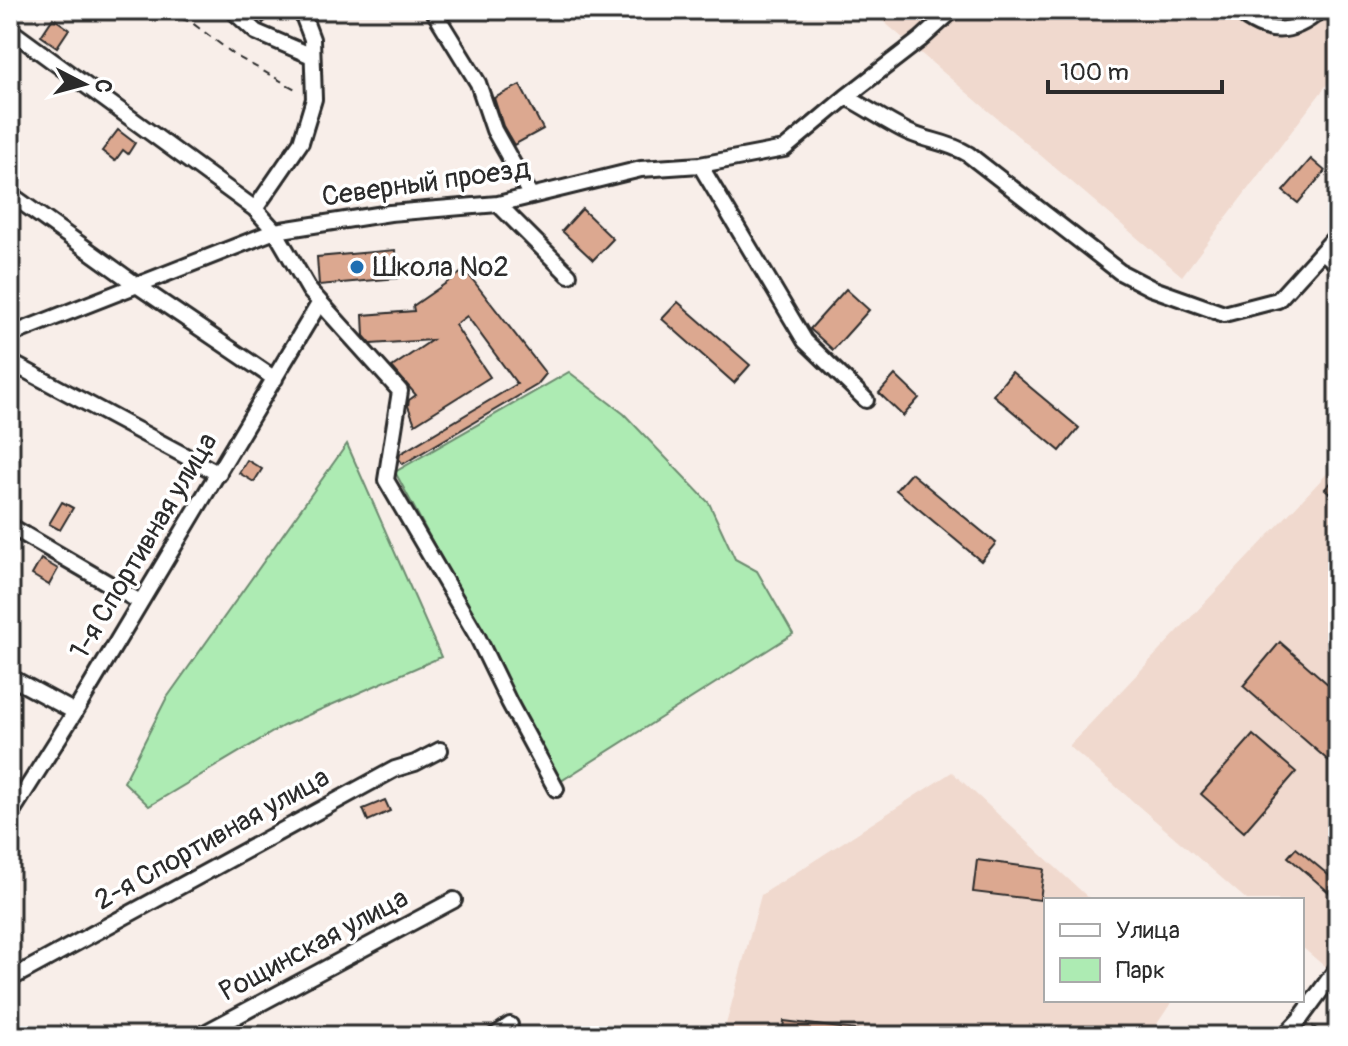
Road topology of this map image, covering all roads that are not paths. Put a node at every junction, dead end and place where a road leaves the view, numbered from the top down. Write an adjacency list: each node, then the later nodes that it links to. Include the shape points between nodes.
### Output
1 (232, 10): 8 (street, via 256,32)
2 (301, 10): 8 (street)
3 (433, 10): 12 (street, via 478,83 494,130)
4 (953, 10): 9 (street, Северный проезд)
5 (1236, 10): 6 (street, via 1275,30 1297,28)
6 (1321, 10)
7 (10, 30): 14 (street)
8 (312, 56): 14 (street, via 314,99 301,142)
9 (846, 97): 10 (street, Северный проезд, via 784,149); 17 (street, via 906,131 968,154 1120,272 1224,314 1278,300)
10 (700, 165): 12 (street, Северный проезд, via 641,169); 25 (street, via 805,341)
11 (10, 194): 20 (street)
12 (531, 196): 13 (street, Северный проезд)
13 (498, 204): 15 (street, Северный проезд, via 390,213); 19 (street)
14 (255, 209): 15 (street)
15 (275, 231): 20 (street, Северный проезд); 21 (street)
16 (1338, 234): 17 (street)
17 (1323, 252): 18 (street)
18 (1338, 265)
19 (569, 275)
20 (138, 286): 22 (street, Северный проезд); 24 (street)
21 (320, 302): 24 (street, 1-я Спортивная улица); 32 (street, via 400,391 386,480 477,636)
22 (10, 335)
23 (10, 362): 26 (street)
24 (275, 379): 26 (street, 1-я Спортивная улица)
25 (866, 400)
26 (219, 474): 28 (street, 1-я Спортивная улица)
27 (10, 526): 28 (street)
28 (140, 602): 30 (street, 1-я Спортивная улица)
29 (10, 677): 30 (street)
30 (75, 712): 33 (street, 1-я Спортивная улица)
31 (440, 750): 36 (street, 2-я Спортивная улица, via 395,769)
32 (556, 789)
33 (10, 815)
34 (454, 900): 38 (street, Рощинская улица)
35 (1338, 967): 40 (street)
36 (10, 979)
37 (510, 1025): 39 (street)
38 (199, 1036)
39 (494, 1036)
40 (1284, 1036)

